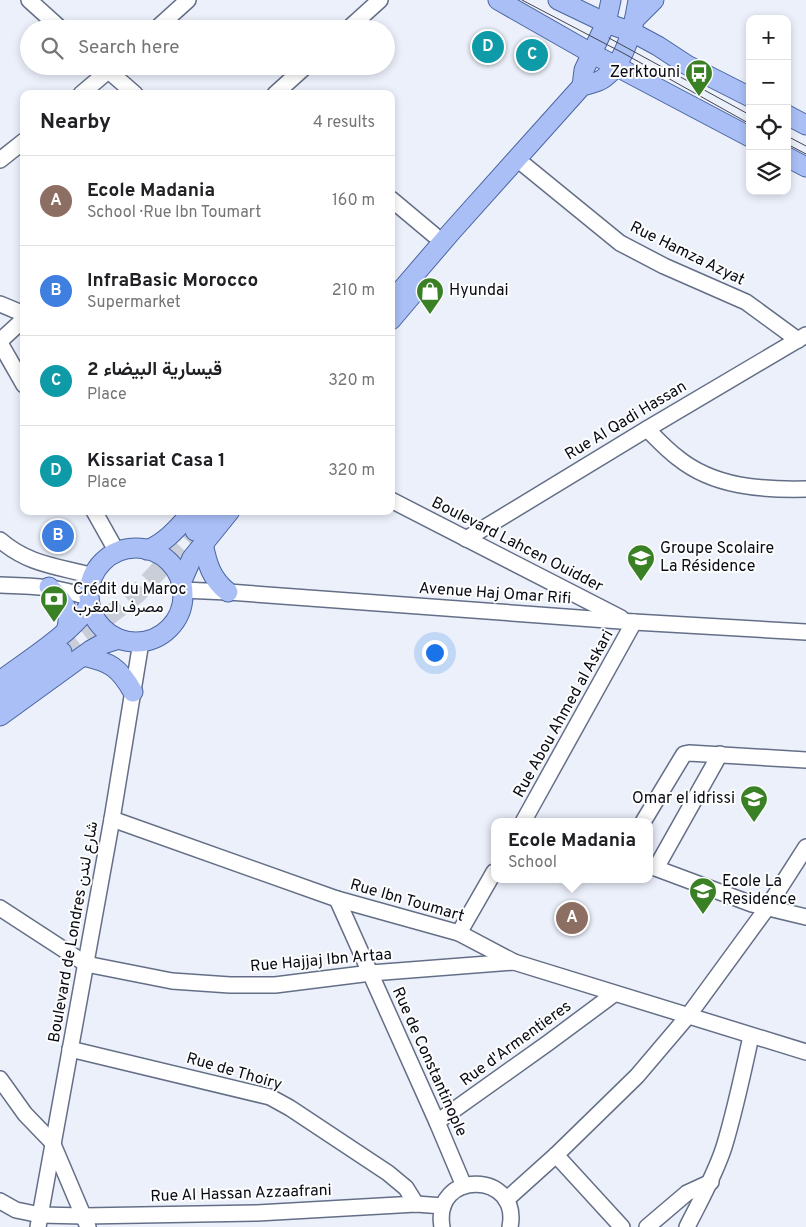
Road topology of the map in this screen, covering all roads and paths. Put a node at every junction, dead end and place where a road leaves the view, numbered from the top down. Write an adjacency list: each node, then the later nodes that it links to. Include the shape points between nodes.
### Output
1 (29, 0): 9 (street)
2 (188, 0): 10 (street)
3 (380, 0): 11 (street)
4 (498, 0): 14 (main road)
5 (558, 0): 12 (main road)
6 (611, 0): 12 (main road)
7 (638, 0): 13 (main road)
8 (654, 0): 13 (main road)
9 (51, 20)
10 (166, 20)
11 (358, 20)
12 (606, 23): 13 (main road); 14 (main road)
13 (633, 26): 15 (main road); 23 (main road, via 687,65)
14 (592, 53): 15 (main road); 19 (main road, via 584,70)
15 (617, 66): 19 (main road, via 603,79); 26 (main road)
16 (101, 75): 20 (street)
17 (116, 75): 21 (street)
18 (296, 75): 22 (street)
19 (582, 86): 28 (main road)
20 (85, 90)
21 (131, 90)
22 (279, 90)
23 (746, 94)
24 (791, 117): 25 (main road)
25 (806, 125)
26 (746, 135)
27 (20, 143): 30 (street)
28 (517, 159): 33 (main road); 40 (street, Rue Hamza Azyat, via 620,243 746,302)
29 (791, 159): 31 (main road)
30 (0, 160)
31 (806, 167)
32 (395, 202): 33 (street)
33 (443, 233): 34 (main road); 35 (main road); 38 (main road, via 455,244)
34 (395, 280)
35 (395, 297)
36 (0, 304): 37 (street)
37 (20, 312)
38 (395, 315)
39 (20, 323): 41 (street)
40 (802, 338): 43 (street, Rue Al Qadi Hassan)
41 (0, 342): 42 (street)
42 (20, 378)
43 (647, 429): 44 (street, via 678,459 710,476 750,488); 51 (street, Rue Al Qadi Hassan)
44 (806, 489)
45 (395, 502): 51 (street, Boulevard Lahcen Ouidder)
46 (96, 515): 54 (street)
47 (189, 515): 53 (main road, via 168,537)
48 (210, 515): 50 (main road)
49 (225, 515): 50 (main road)
50 (199, 537): 57 (main road); 59 (main road, via 212,575)
51 (466, 539): 61 (street, Boulevard Lahcen Ouidder)
52 (0, 540): 55 (street, via 26,558)
53 (147, 550): 54 (main road, via 133,548); 57 (main road, via 171,564)
54 (117, 552): 55 (main road, via 103,562)
55 (93, 576): 60 (main road)
56 (0, 585): 58 (street)
57 (182, 586): 59 (street, Avenue Haj Omar Rifi); 65 (main road, via 181,606 175,622 163,633)
58 (49, 587): 60 (street, via 67,590); 62 (main road, via 67,609 69,623)
59 (228, 592): 61 (street, Avenue Haj Omar Rifi)
60 (89, 602): 62 (main road, via 85,613); 64 (main road, via 100,626)
61 (631, 622): 63 (street, Avenue Haj Omar Rifi); 74 (street, Rue Abou Ahmed al Askari)
62 (66, 631): 68 (main road)
63 (806, 632)
64 (119, 639): 65 (main road); 67 (main road, via 100,645)
65 (141, 642): 69 (street, Boulevard de Londres شارع لندن)
66 (62, 652): 70 (main road)
67 (83, 656): 69 (main road, via 114,667); 71 (main road)
68 (0, 681)
69 (133, 692): 76 (street, Boulevard de Londres شارع لندن)
70 (0, 698)
71 (0, 716)
72 (720, 754): 73 (street); 75 (street, via 684,754); 78 (street)
73 (806, 760)
74 (525, 818)
75 (646, 818)
76 (112, 819): 80 (street, Rue Ibn Toumart); 86 (street, Boulevard de Londres شارع لندن)
77 (806, 847): 81 (street)
78 (653, 867): 81 (street)
79 (491, 877): 84 (street)
80 (337, 899): 84 (street, Rue Ibn Toumart); 87 (street, Rue de Constantinople)
81 (767, 908): 83 (street); 89 (street)
82 (3, 915): 86 (street, Rue Hajjaj Ibn Artaa)
83 (806, 917)
84 (459, 933): 85 (street, Rue Ibn Toumart)
85 (514, 962): 87 (street, Rue Hajjaj Ibn Artaa); 88 (street, Rue Ibn Toumart)
86 (86, 964): 87 (street, Rue Hajjaj Ibn Artaa, via 172,982 230,985 275,985); 91 (street, Boulevard de Londres شارع لندن)
87 (371, 973): 94 (street, Rue de Constantinople)
88 (614, 994): 89 (street, Rue Ibn Toumart); 94 (street, Rue d'Armentieres)
89 (688, 1016): 90 (street, Rue Ibn Toumart); 96 (street, via 637,1076)
90 (751, 1036): 92 (street, Rue Ibn Toumart); 97 (street, via 729,1130)
91 (70, 1049): 95 (street, Boulevard de Londres شارع لندن); 101 (street, Rue de Thoiry, via 270,1097 388,1173 406,1188)
92 (806, 1052)
93 (0, 1079): 95 (street, via 25,1114)
94 (437, 1122): 98 (street, Rue de Constantinople)
95 (52, 1142): 103 (street, Boulevard de Londres شارع لندن); 104 (street)
96 (556, 1154): 99 (street); 107 (street)
97 (711, 1182): 108 (street, via 687,1193); 109 (street)
98 (464, 1186): 99 (street, via 487,1185); 102 (street, via 451,1194)
99 (506, 1200): 106 (street, via 511,1212)
100 (0, 1201): 103 (street, Rue Al Hassan Azzaafrani)
101 (416, 1204): 102 (street, Rue Al Hassan Azzaafrani); 104 (street, Rue Al Hassan Azzaafrani)
102 (443, 1206): 105 (street)
103 (39, 1221): 104 (street, Rue Al Hassan Azzaafrani)
104 (86, 1221)
105 (442, 1227)
106 (510, 1227)
107 (622, 1227)
108 (647, 1227)
109 (687, 1227)

